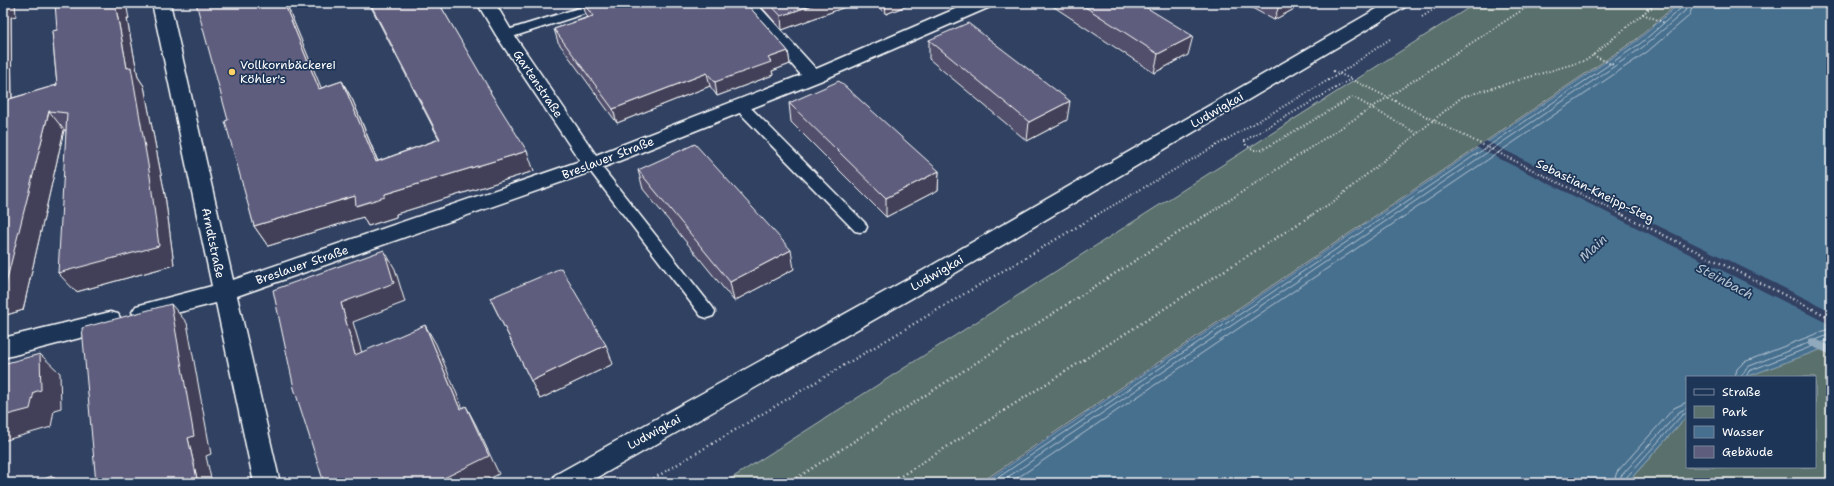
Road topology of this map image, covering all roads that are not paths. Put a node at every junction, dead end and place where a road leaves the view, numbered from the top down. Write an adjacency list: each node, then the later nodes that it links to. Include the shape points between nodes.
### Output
1 (161, 3): 12 (street, Arndtstraße)
2 (486, 3): 7 (street, Gartenstraße)
3 (607, 3): 7 (lane)
4 (747, 3): 8 (street)
5 (984, 3): 8 (street, Breslauer Straße)
6 (1399, 3): 16 (street, Ludwigkai, via 932,276)
7 (505, 35): 10 (street, Gartenstraße)
8 (813, 77): 9 (street, Breslauer Straße)
9 (741, 106): 10 (street, Breslauer Straße); 11 (lane)
10 (592, 164): 12 (street, Breslauer Straße); 13 (lane)
11 (860, 227)
12 (224, 292): 14 (street, Breslauer Straße); 15 (street, Arndtstraße)
13 (707, 312)
14 (3, 348)
15 (266, 483)
16 (564, 483)

